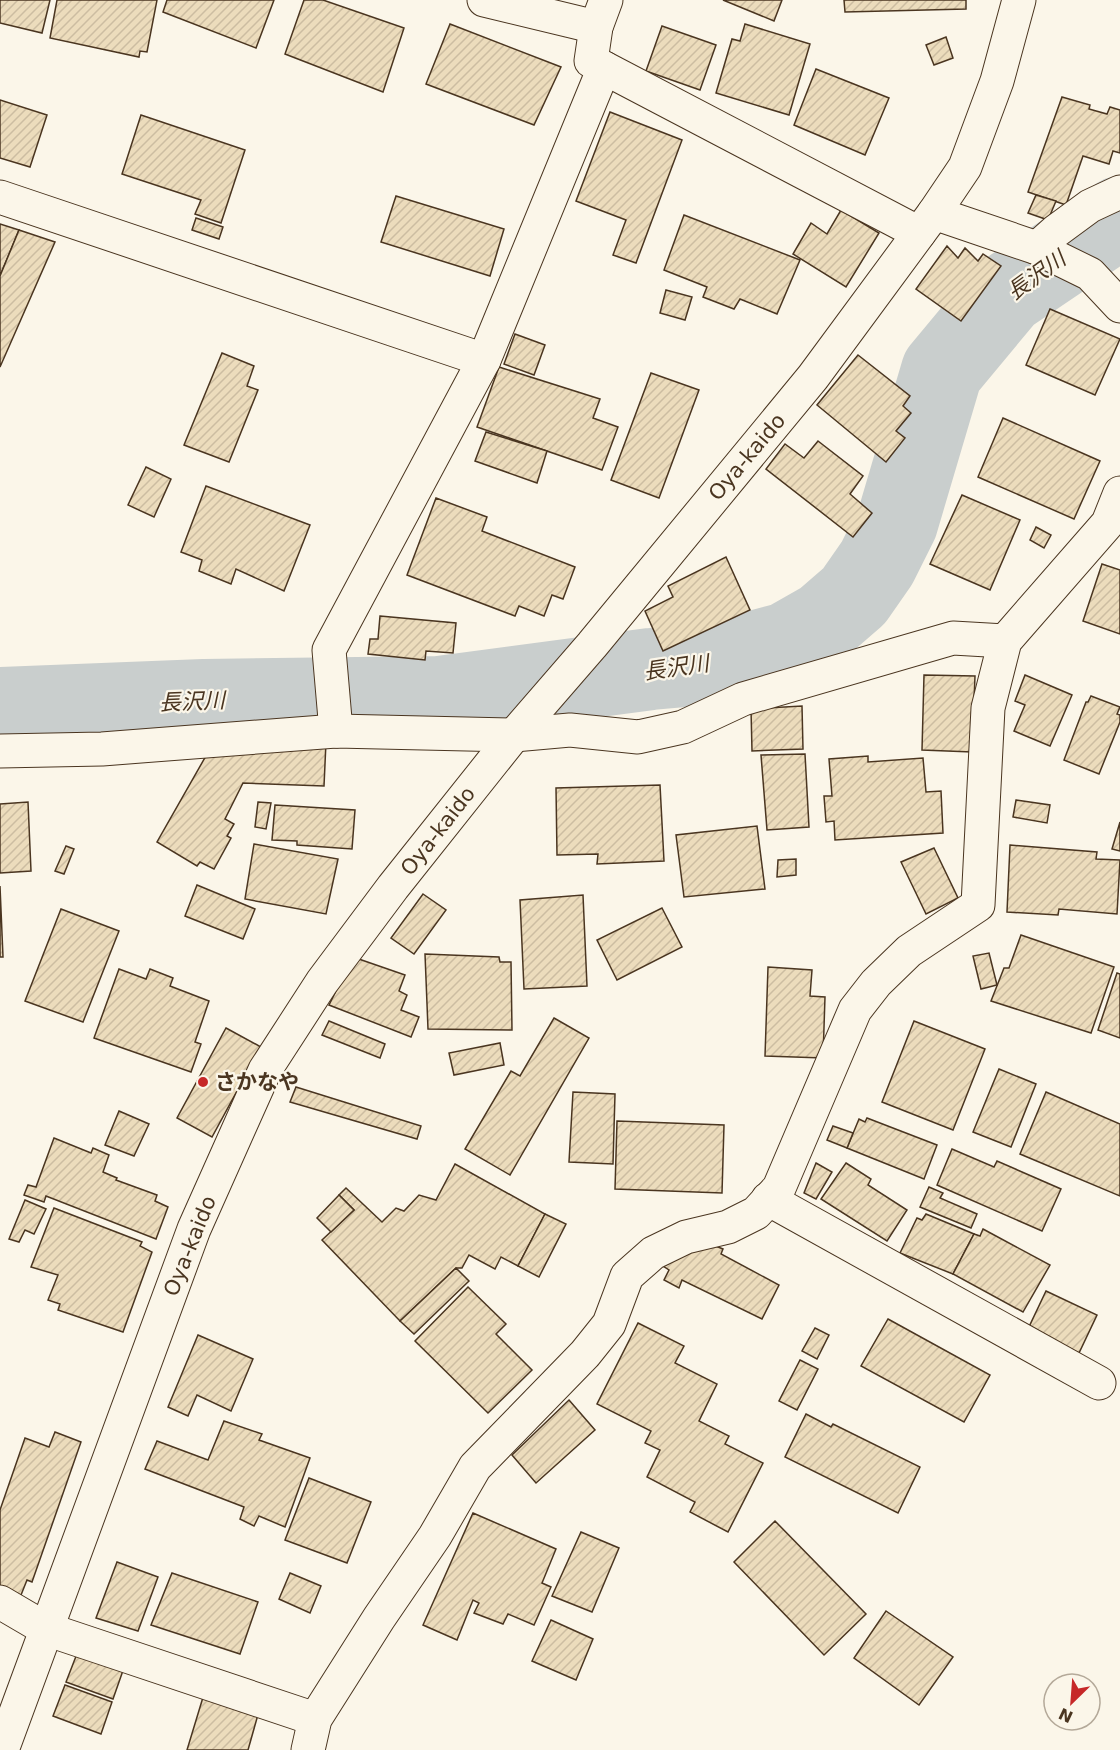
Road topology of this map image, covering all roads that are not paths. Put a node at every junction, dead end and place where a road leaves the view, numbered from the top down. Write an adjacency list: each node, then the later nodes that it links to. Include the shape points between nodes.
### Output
1 (484, 0): 3 (street)
2 (1018, 0): 7 (street, Oya-kaido, via 997,81 965,166)
3 (601, 13): 4 (street, via 591,61)
4 (604, 68): 7 (street); 10 (street)
5 (1120, 192): 8 (street, via 1090,206)
6 (0, 197): 10 (street)
7 (927, 223): 8 (street); 14 (street, Oya-kaido, via 813,377)
8 (1039, 249): 9 (street, via 1090,274)
9 (1120, 306)
10 (484, 360): 13 (street, via 329,650)
11 (1120, 493): 12 (street, via 1108,523)
12 (1005, 640): 14 (street, via 953,638 743,699 683,726 638,737 570,730); 16 (street, via 988,708 978,905 909,951 855,1010 779,1188)
13 (336, 729): 14 (street); 15 (street, via 102,749)
14 (516, 733): 19 (street, Oya-kaido, via 336,963 265,1070 194,1229)
15 (0, 751)
16 (768, 1199): 17 (street); 20 (street, via 756,1213 728,1227 686,1237 653,1253 627,1276 609,1324 476,1467)
17 (1099, 1383)
18 (0, 1602): 19 (street)
19 (46, 1629): 20 (street); 21 (street, Oya-kaido)
20 (315, 1719): 22 (street)
21 (2, 1750)
22 (308, 1750)

